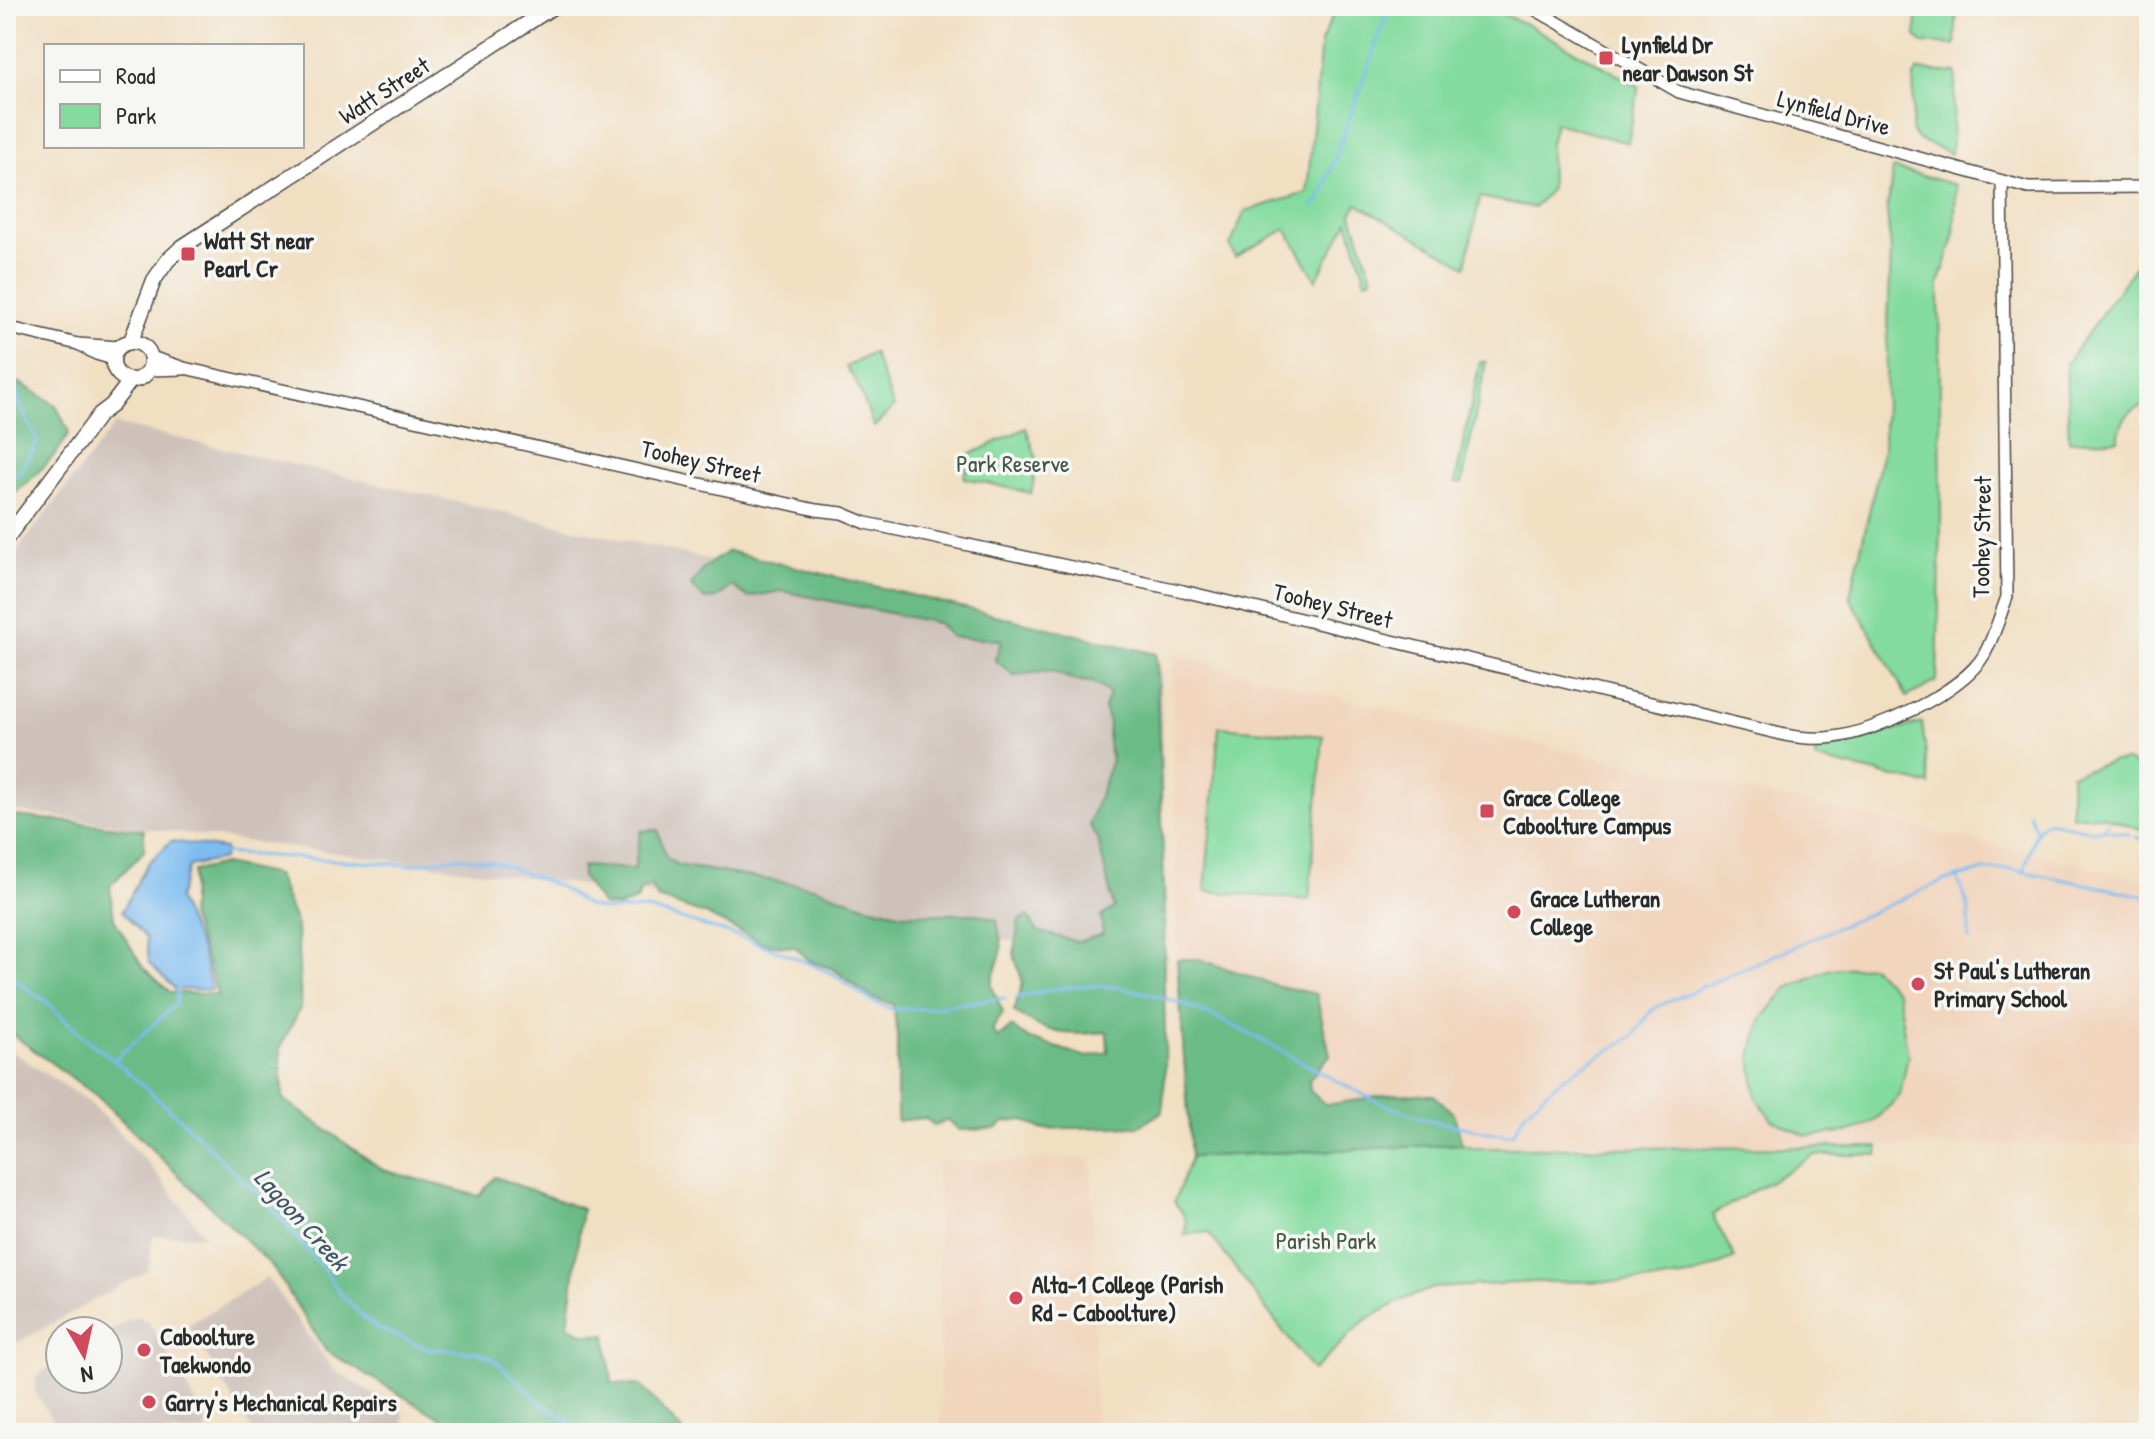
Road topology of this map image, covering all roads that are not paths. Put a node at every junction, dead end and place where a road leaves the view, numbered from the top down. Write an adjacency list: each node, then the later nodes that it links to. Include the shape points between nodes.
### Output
1 (554, 6): 6 (main road, Watt Street, via 182,247 154,280)
2 (1529, 6): 3 (street, Lynfield Drive, via 1679,92)
3 (2002, 181): 4 (street, Lynfield Drive, via 2052,189); 6 (street, Toohey Street, via 2007,597 1983,656 1944,693 1856,733 1818,739)
4 (2149, 187)
5 (6, 327): 6 (street, Toohey Street)
6 (134, 353): 7 (main road, via 114,368); 7 (main road, via 141,378)
7 (125, 378): 8 (main road, via 112,405)
8 (6, 539)

